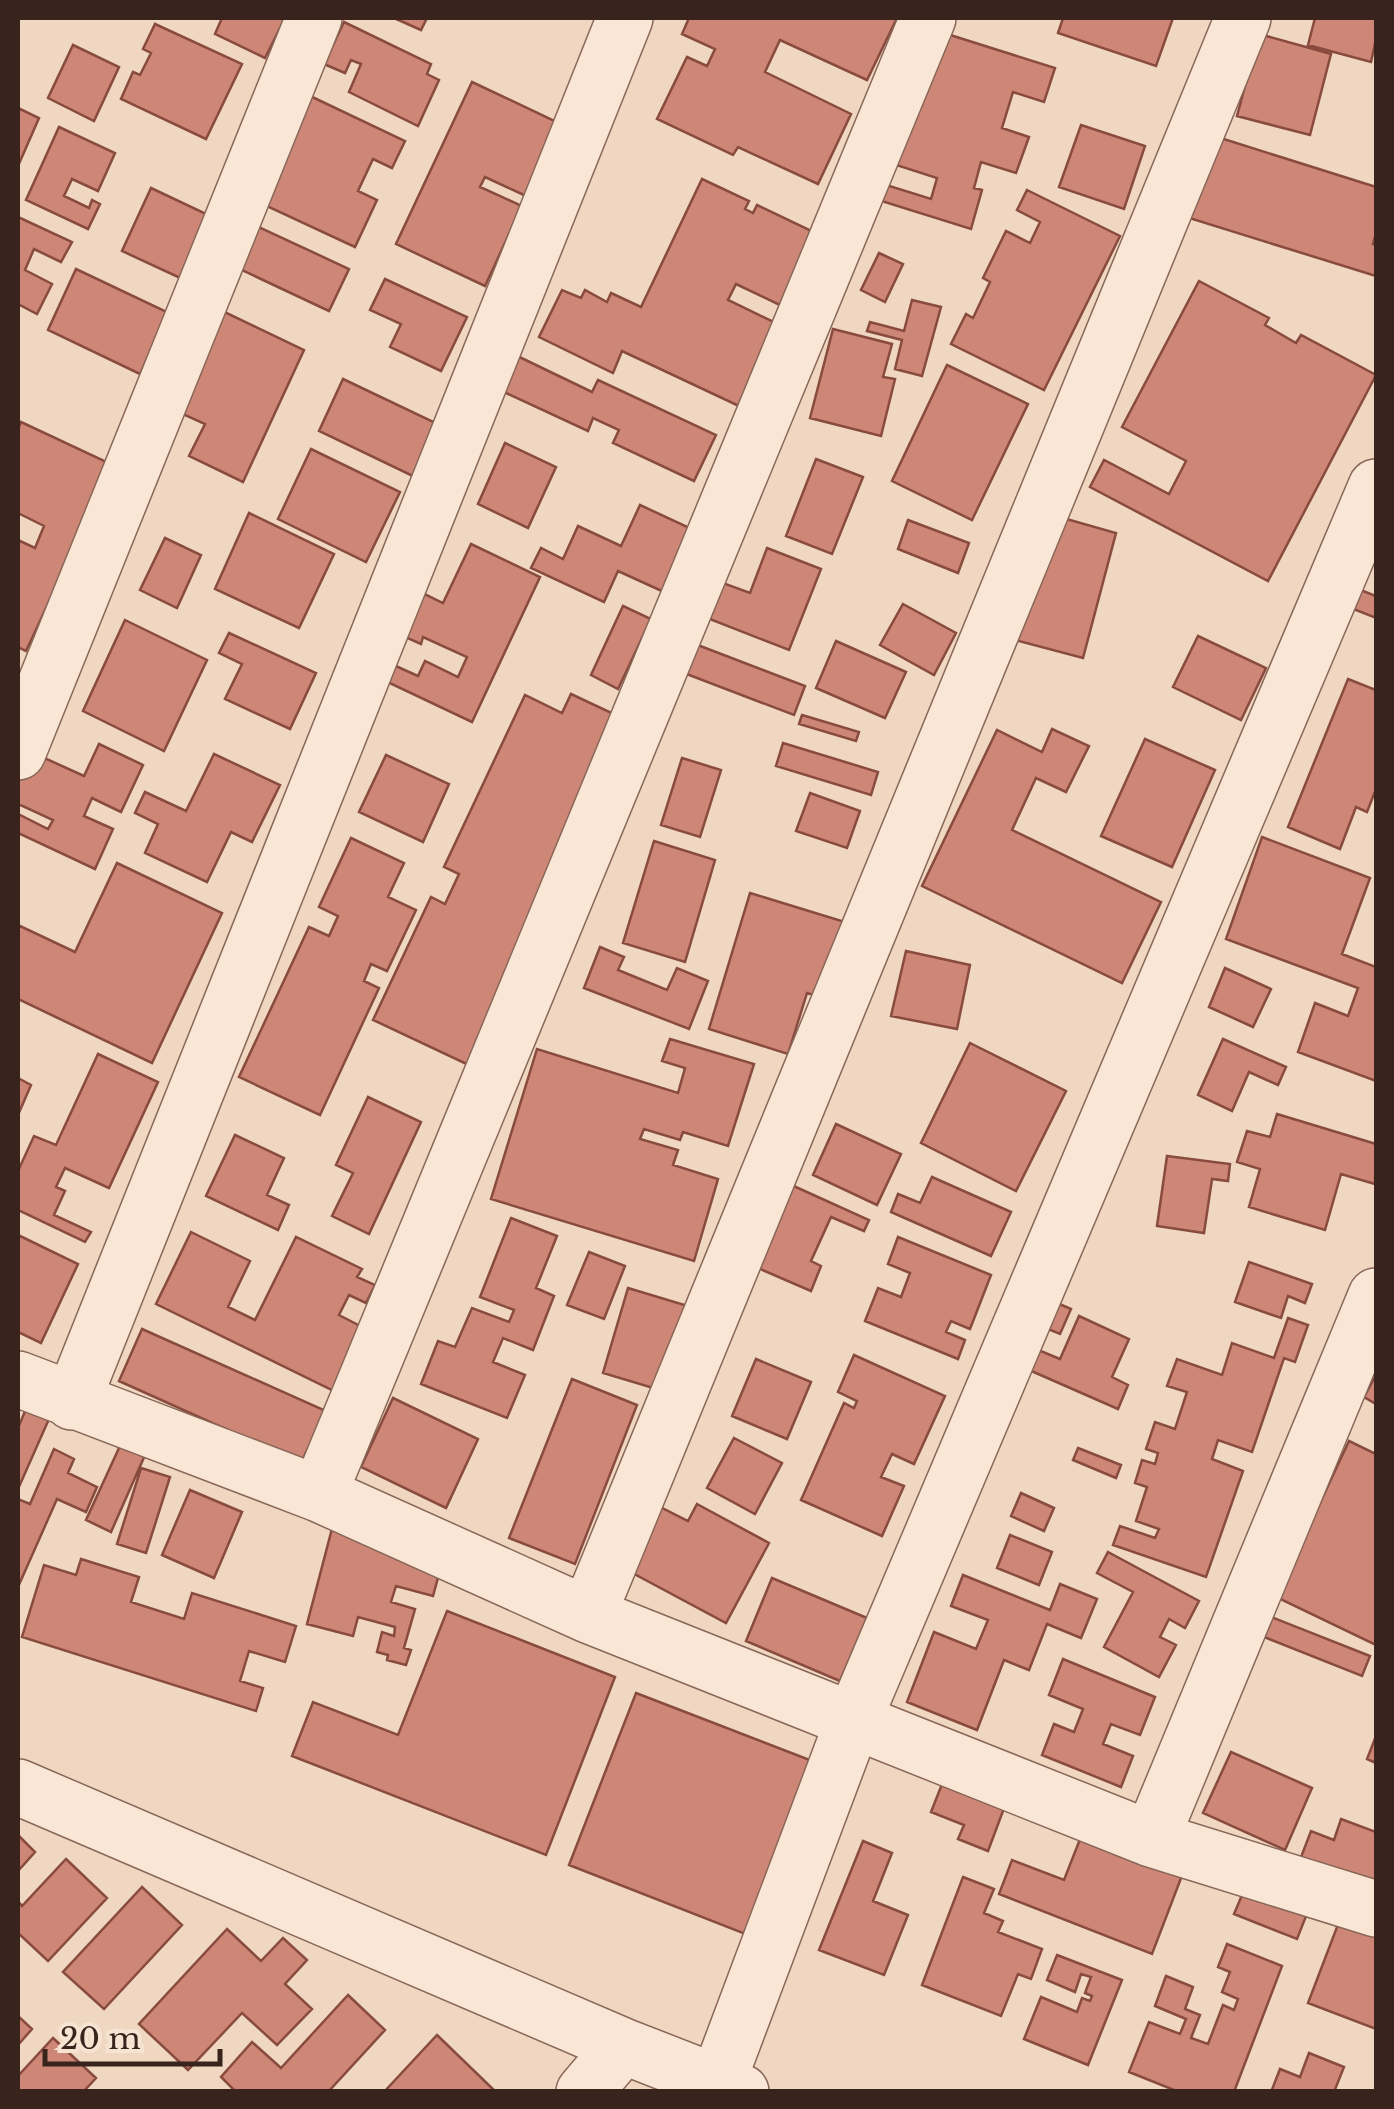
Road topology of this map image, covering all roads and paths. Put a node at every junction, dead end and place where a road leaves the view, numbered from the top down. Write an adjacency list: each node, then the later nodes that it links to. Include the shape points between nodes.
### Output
1 (314, 18): 6 (street)
2 (626, 18): 9 (street)
3 (928, 18): 10 (street)
4 (1243, 18): 11 (street)
5 (1376, 487): 12 (street)
6 (18, 752)
7 (1376, 1296): 14 (street)
8 (18, 1378): 9 (street)
9 (72, 1402): 10 (street)
10 (319, 1494): 11 (street)
11 (588, 1616): 12 (street)
12 (854, 1720): 14 (street); 17 (street)
13 (18, 1787): 16 (street)
14 (1151, 1839): 15 (street)
15 (1376, 1910)
16 (623, 2046): 17 (street); 18 (street)
17 (729, 2086)
18 (584, 2092)

